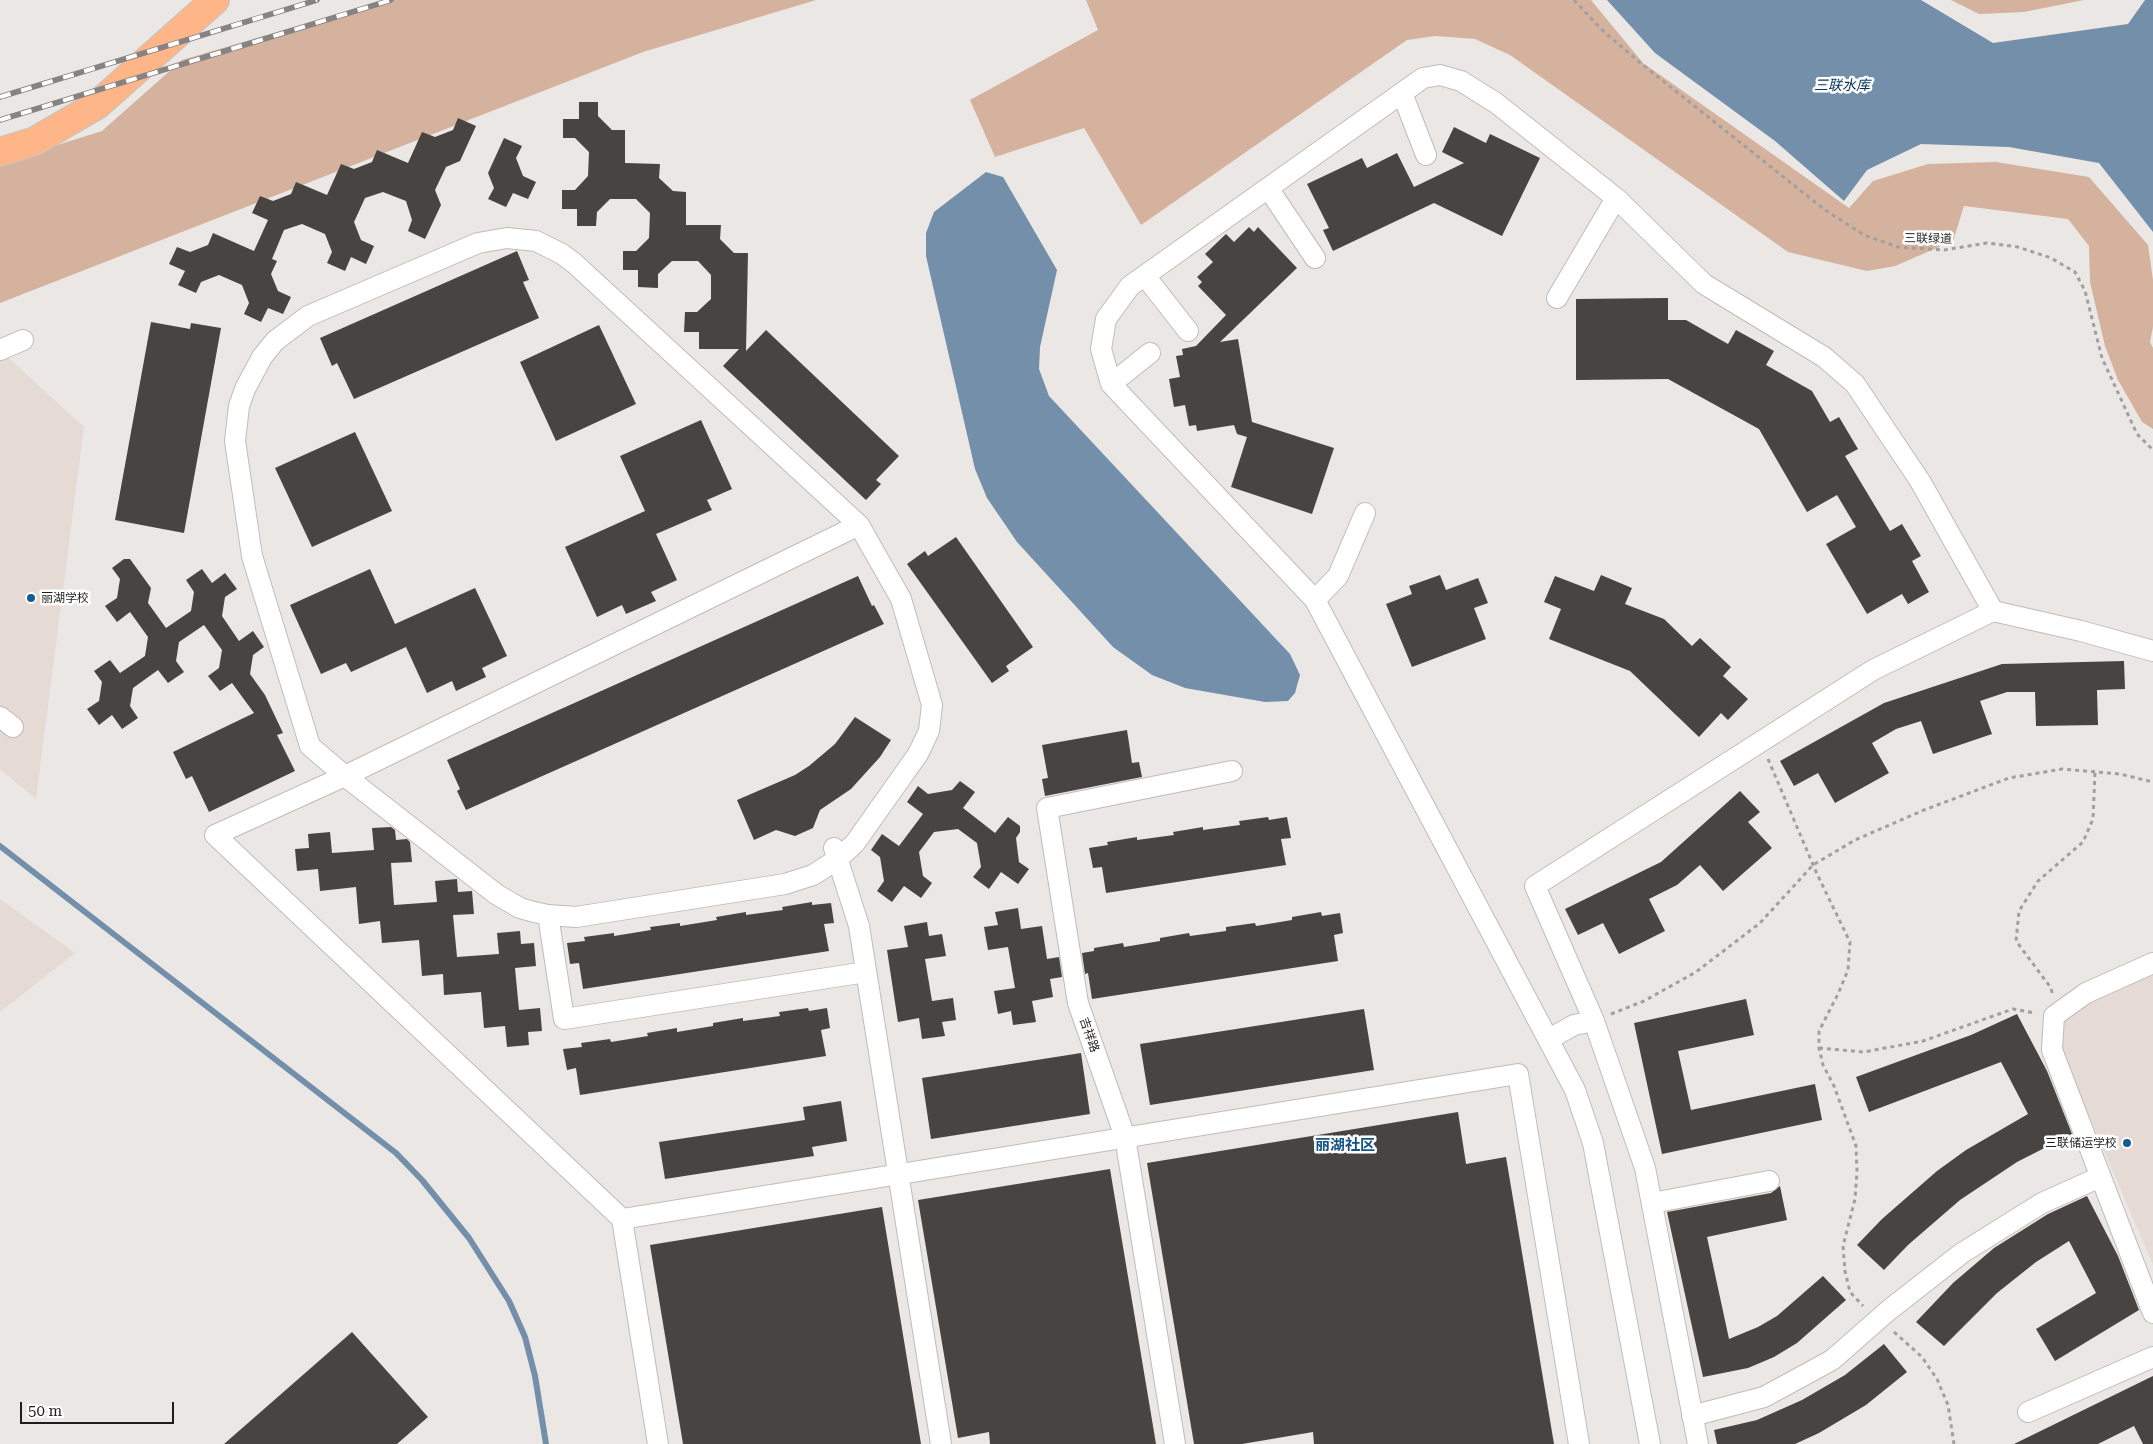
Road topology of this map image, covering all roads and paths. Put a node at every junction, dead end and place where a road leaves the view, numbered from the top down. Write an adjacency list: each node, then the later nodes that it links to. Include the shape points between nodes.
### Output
1 (215, 0): 4 (highway, via 96,105 35,141)
2 (1574, 0): 16 (path, 三联绿道, via 1638,61 1825,210 1864,235 1898,247 1944,250 1987,244 2018,246 2051,258 2075,272 2085,291 2102,358 2137,434)
3 (1402, 93): 5 (street); 6 (street); 7 (street, via 1423,78 1440,75 1462,81 1496,103)
4 (0, 152)
5 (1426, 155)
6 (1268, 188): 8 (street); 9 (street)
7 (1616, 198): 10 (street); 20 (street, via 1704,284 1824,357 1855,384 1920,481)
8 (1315, 258)
9 (1145, 276): 11 (street); 15 (street, via 1130,286 1106,318 1101,349)
10 (1557, 298)
11 (1188, 331)
12 (23, 340): 13 (street)
13 (0, 350)
14 (1150, 353): 15 (street)
15 (1111, 384): 19 (street)
16 (2153, 450)
17 (1365, 514): 19 (street, via 1338,576)
18 (859, 525): 25 (street); 25 (street, via 574,263 536,241 507,238 478,244 308,316 275,341 252,372 240,406 235,441 252,556 310,746); 27 (street, via 901,599 932,705 929,730 918,754 870,825 855,843)
19 (1315, 600): 34 (street)
20 (1993, 611): 21 (street, via 2081,630); 22 (street, via 1873,670)
21 (2153, 651)
22 (1760, 741): 28 (path); 33 (street, via 1535,886)
23 (1232, 772): 36 (street, 吉祥路, via 1047,808 1078,1003)
24 (2095, 772): 26 (path); 28 (path, via 2062,769 2009,778 1855,840); 32 (path, via 2093,819 2083,842 2038,881 2019,911 2016,941 2051,988)
25 (345, 776): 29 (street, via 496,894 520,908); 41 (street, via 215,835)
26 (2153, 782)
27 (836, 853): 29 (street, via 813,874 785,884 576,917); 31 (street, via 858,926)
28 (1813, 865): 33 (path, via 1760,923 1696,972 1644,1001); 35 (path, via 1850,942 1848,970 1818,1030)
29 (548, 916): 31 (street, via 564,1019)
30 (2153, 963): 32 (street, via 2086,993)
31 (866, 972): 37 (street)
32 (2054, 1016): 35 (path, via 2013,1009 1923,1041 1864,1052); 38 (street, via 2052,1050)
33 (1594, 1021): 34 (street, via 1574,1025); 40 (street, via 1645,1168)
34 (1549, 1039): 51 (street, via 1574,1090 1593,1143)
35 (1818, 1048): 43 (path, via 1856,1146 1855,1199 1843,1246 1845,1272 1850,1292)
36 (1125, 1137): 37 (street); 49 (street, 吉祥路); 50 (street, via 1518,1074)
37 (898, 1174): 41 (street); 48 (street)
38 (2100, 1177): 42 (street); 43 (street, via 2042,1202 1962,1253)
39 (1769, 1181): 40 (street)
40 (1652, 1203): 46 (street)
41 (622, 1219): 47 (street)
42 (2153, 1313)
43 (1878, 1320): 46 (street, via 1832,1360 1764,1397); 53 (path, via 1922,1358 1937,1379 1948,1405)
44 (2153, 1357): 45 (street)
45 (2028, 1412)
46 (1692, 1416): 52 (street)
47 (658, 1444)
48 (941, 1444)
49 (1175, 1444)
50 (1579, 1444)
51 (1650, 1444)
52 (1698, 1444)
53 (1954, 1444)

